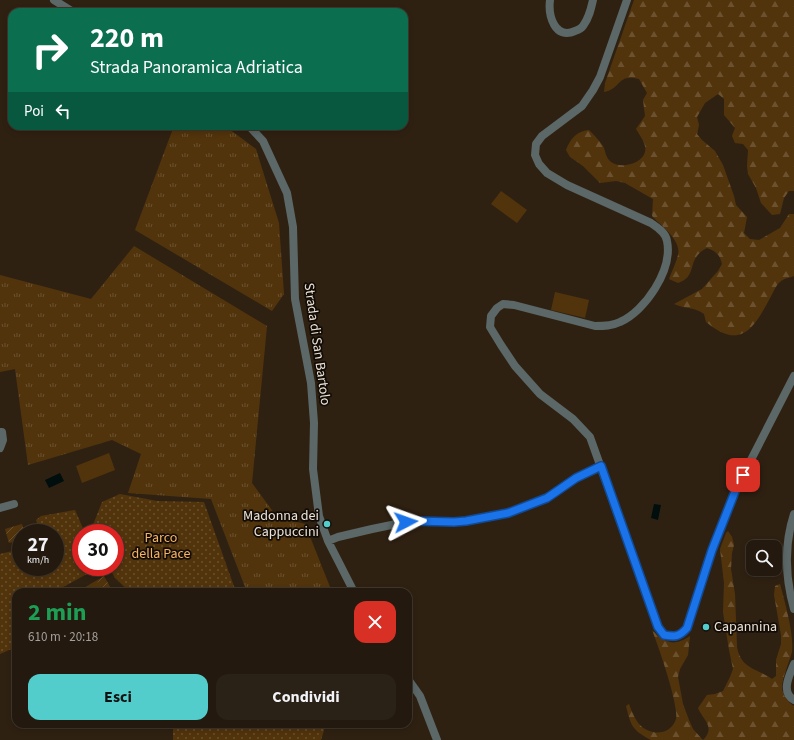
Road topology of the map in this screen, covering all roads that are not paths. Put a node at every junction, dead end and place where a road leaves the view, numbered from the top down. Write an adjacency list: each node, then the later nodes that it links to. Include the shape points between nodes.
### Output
1 (54, 0): 5 (street)
2 (550, 0): 3 (street, via 552,22 559,31 569,34 582,28)
3 (593, 0)
4 (627, 0): 10 (street, via 594,90 582,106 542,136 536,144 535,155 547,173 567,185 651,223 660,230 667,239 668,255 665,268 647,300 634,314 620,322 595,326 503,304 491,316 490,327 515,366 540,394 573,419 590,438)
5 (67, 8)
6 (253, 130): 14 (street, Strada di San Bartolo, via 263,141 287,193 293,227 294,298 311,383 314,423 313,469 319,516)
7 (794, 376): 10 (street, via 736,489 712,550 687,628 675,637 664,635 658,627)
8 (0, 432): 9 (street, via 3,440)
9 (0, 448)
10 (601, 466): 14 (street, via 576,478 547,498 508,513 466,521 415,521)
11 (14, 504): 12 (street)
12 (0, 508)
13 (794, 514): 16 (street, via 790,526 787,570)
14 (328, 541): 15 (street, Strada di San Bartolo)
15 (352, 588)
16 (794, 609)
17 (794, 664): 19 (street, via 787,681 787,691)
18 (412, 685): 20 (street, via 420,696)
19 (794, 700)
20 (437, 740)

